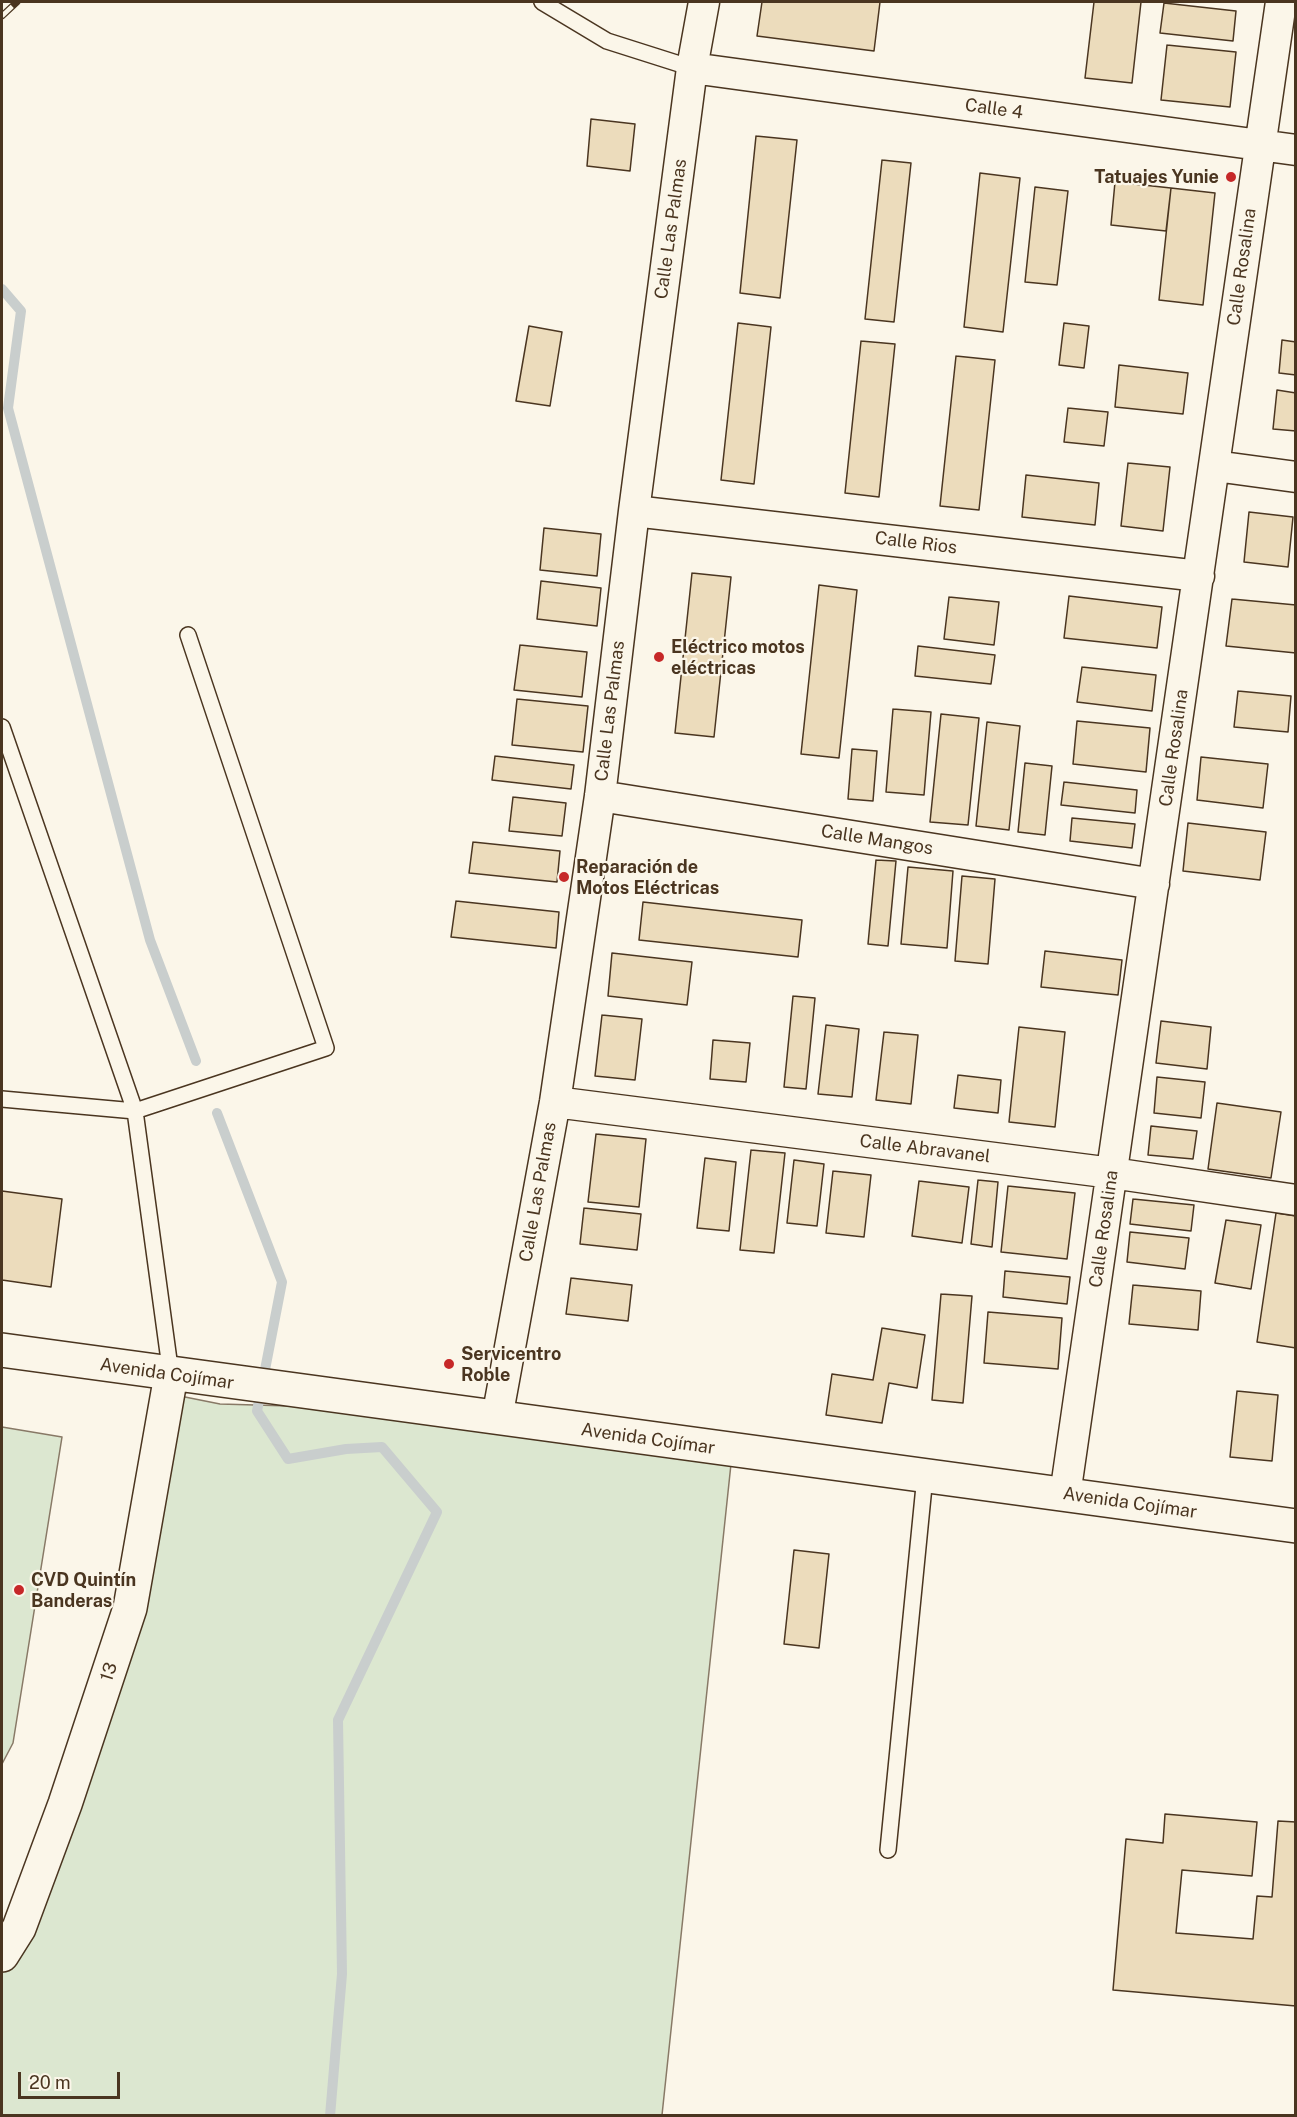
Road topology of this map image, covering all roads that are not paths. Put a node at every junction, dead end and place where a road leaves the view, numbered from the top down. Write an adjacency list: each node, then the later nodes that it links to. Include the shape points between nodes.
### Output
1 (542, 2): 4 (lane, via 607,41)
2 (704, 2): 4 (street, Calle Las Palmas)
3 (1281, 2): 5 (street, Calle Rosalina)
4 (692, 68): 5 (street, Calle 4); 9 (street, Calle Las Palmas)
5 (1259, 144): 6 (street, Calle 4); 7 (street, Calle Rosalina)
6 (1296, 150)
7 (1215, 466): 8 (street); 10 (street, Calle Rosalina)
8 (1296, 477)
9 (634, 510): 10 (street, Calle Rios); 13 (street, Calle Las Palmas)
10 (1199, 576): 14 (street, Calle Rosalina)
11 (188, 635): 17 (lane, via 326,1048)
12 (2, 727): 17 (lane)
13 (600, 796): 14 (street, Calle Mangos); 16 (street, Calle Las Palmas)
14 (1154, 884): 18 (street, Calle Rosalina)
15 (2, 1099): 17 (lane)
16 (555, 1102): 18 (street, Calle Abravanel); 22 (street, Calle Las Palmas)
17 (135, 1111): 21 (lane)
18 (1112, 1173): 19 (street, Calle Abravanel); 24 (street, Calle Rosalina)
19 (1296, 1200)
20 (2, 1350): 21 (main road, Avenida Cojímar)
21 (171, 1375): 22 (main road, Avenida Cojímar); 27 (main road, 13, via 130,1608 65,1804 19,1928)
22 (497, 1419): 23 (main road, Avenida Cojímar)
23 (926, 1476): 24 (main road, Avenida Cojímar); 26 (lane)
24 (1065, 1494): 25 (main road, Avenida Cojímar)
25 (1296, 1526)
26 (888, 1850)
27 (2, 1955)

